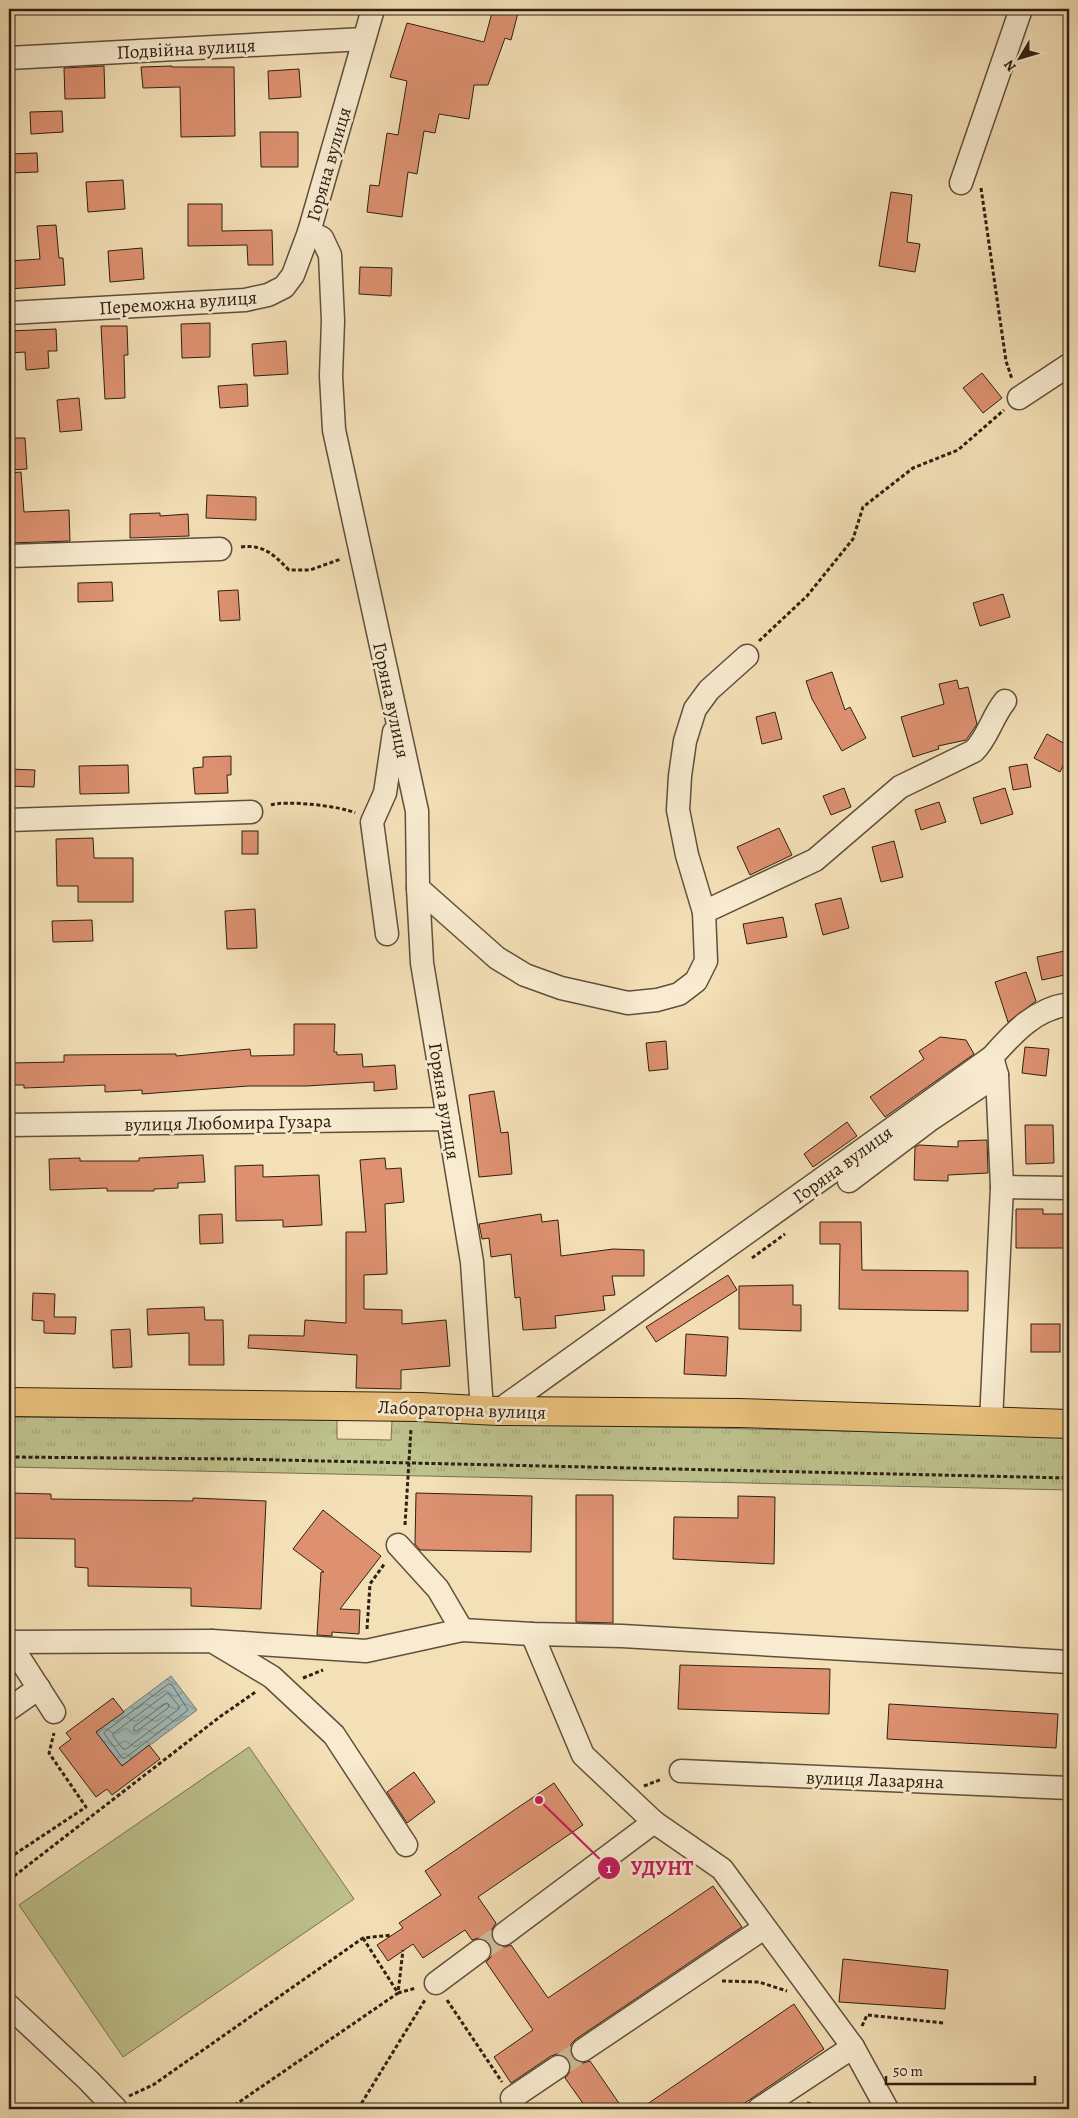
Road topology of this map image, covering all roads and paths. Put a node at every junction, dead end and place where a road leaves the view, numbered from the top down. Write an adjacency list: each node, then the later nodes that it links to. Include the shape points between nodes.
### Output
1 (373, 9): 3 (street, Горяна вулиця)
2 (1021, 9): 5 (street)
3 (364, 38): 4 (street, Подвійна вулиця); 6 (street, Горяна вулиця)
4 (9, 58)
5 (971, 183): 9 (path, via 1006,361)
6 (309, 232): 7 (street, Переможна вулиця, via 294,275 284,287 268,295 245,300); 11 (street, Горяна вулиця, via 322,238 330,255 334,430)
7 (9, 312)
8 (1069, 365): 9 (street)
9 (1019, 398): 13 (path, via 958,450 913,468 863,507 853,539 807,596 757,643)
10 (220, 549): 11 (path, via 251,546 272,553 289,570 310,570); 12 (street)
11 (361, 552): 15 (street, Горяна вулиця)
12 (9, 556)
13 (748, 656): 20 (street, via 708,690 695,709 685,741 678,810)
14 (1004, 701): 20 (street, via 983,742 974,751 900,787 815,860)
15 (396, 720): 18 (street, via 385,792); 19 (street, Горяна вулиця, via 417,811)
16 (251, 812): 17 (street); 18 (path, via 278,802 350,810)
17 (9, 820)
18 (372, 822): 21 (street)
19 (418, 888): 20 (street, via 497,958 525,975 561,988 628,1003 678,994 696,980 706,961); 24 (street, Горяна вулиця, via 422,963)
20 (704, 912)
21 (387, 934)
22 (1069, 1004): 23 (street, via 1037,1014 1019,1028)
23 (995, 1066): 26 (street); 27 (street); 30 (street, Горяна вулиця)
24 (448, 1119): 25 (street, вулиця Любомира Гузара); 30 (street, Горяна вулиця, via 472,1262)
25 (9, 1125)
26 (849, 1181)
27 (1002, 1187): 28 (street); 31 (street)
28 (1069, 1188)
29 (9, 1402): 30 (main road, Лабораторна вулиця, via 420,1407)
30 (490, 1411): 31 (main road, Лабораторна вулиця, via 740,1413)
31 (991, 1422): 32 (main road, Лабораторна вулиця)
32 (1069, 1424)
33 (411, 1436): 35 (path)
34 (9, 1458): 35 (path)
35 (410, 1464): 36 (path); 37 (path, via 405,1536)
36 (1069, 1478)
37 (398, 1545): 38 (street, via 438,1589); 42 (path, via 370,1584)
38 (462, 1630): 39 (street); 42 (street)
39 (532, 1634): 43 (street, via 622,1636); 51 (street, via 582,1755)
40 (212, 1641): 41 (street); 42 (street); 45 (street)
41 (9, 1642): 46 (street)
42 (366, 1651)
43 (1069, 1662)
44 (324, 1669): 45 (path)
45 (283, 1687): 52 (street, via 334,1735); 54 (path, via 256,1691)
46 (39, 1688): 47 (street); 48 (street)
47 (9, 1709)
48 (54, 1712): 53 (path, via 49,1753 86,1807)
49 (681, 1771): 50 (street, вулиця Лазаряна)
50 (1069, 1788)
51 (654, 1822): 55 (street, via 722,1870); 56 (street)
52 (406, 1845)
53 (9, 1858)
54 (9, 1880)
55 (764, 1928): 61 (street); 64 (street)
56 (504, 1934)
57 (392, 1935): 58 (path)
58 (363, 1938): 63 (path); 72 (path, via 153,2085)
59 (403, 1950): 63 (path)
60 (479, 1951): 62 (street)
61 (684, 1980): 64 (path, via 759,1982); 69 (street)
62 (436, 1982): 63 (path); 71 (path); 74 (path)
63 (398, 1993): 73 (path)
64 (816, 1998): 68 (street)
65 (9, 2006): 67 (street)
66 (944, 2023): 68 (path, via 867,2015)
67 (19, 2024): 72 (street)
68 (853, 2047): 75 (street); 76 (street)
69 (583, 2050)
70 (558, 2067): 71 (street)
71 (512, 2098)
72 (113, 2106)
73 (229, 2109)
74 (358, 2109)
75 (758, 2109)
76 (887, 2109)

